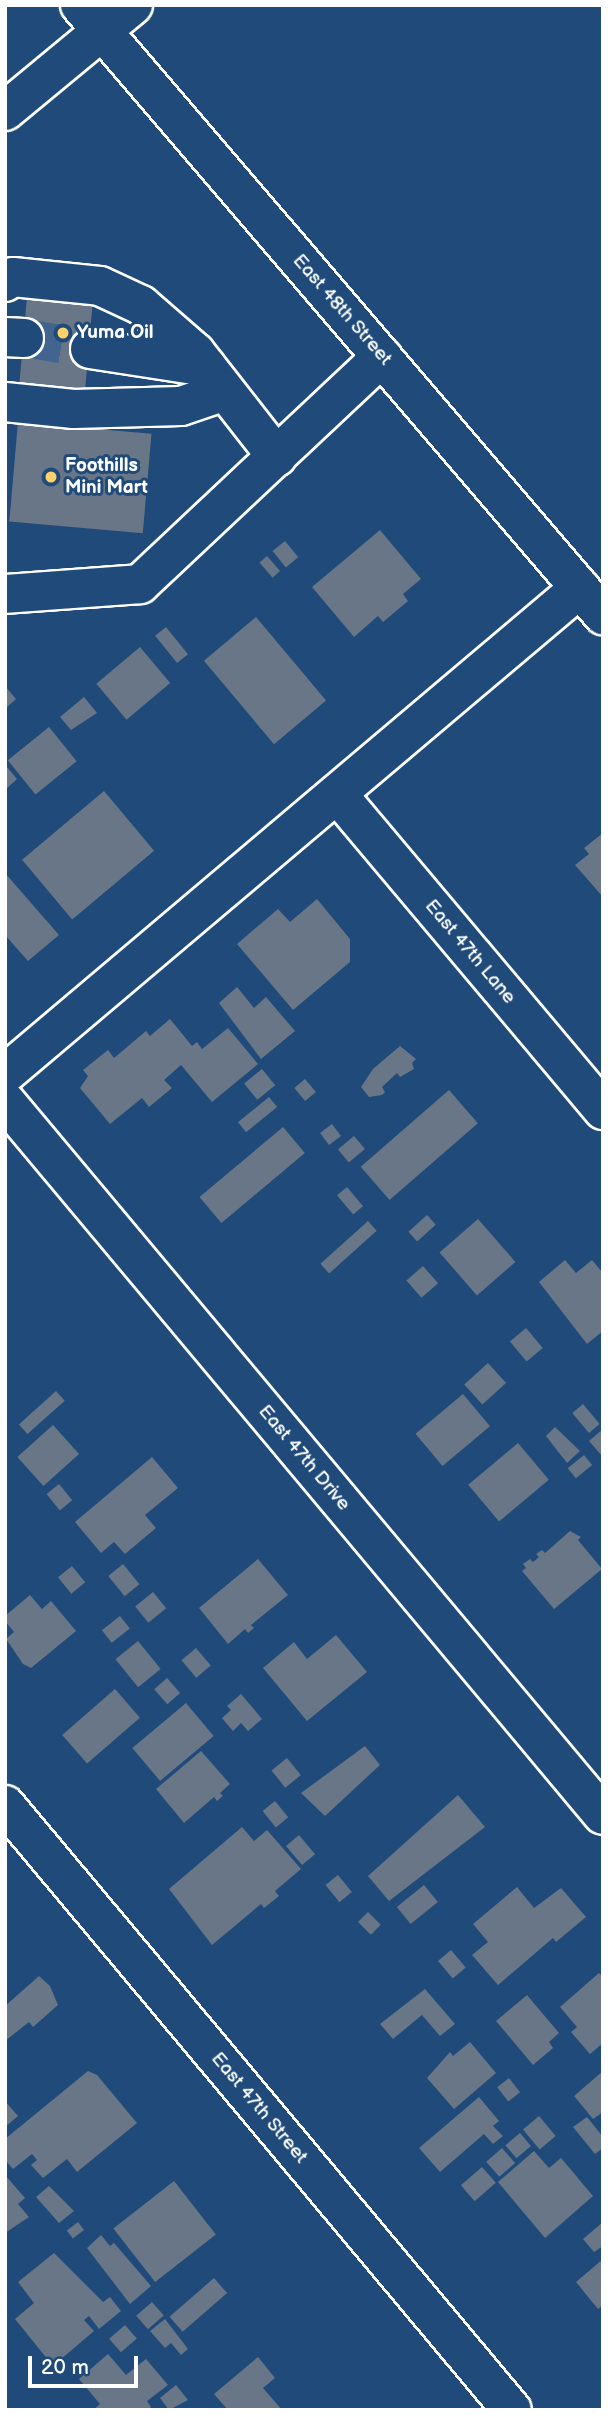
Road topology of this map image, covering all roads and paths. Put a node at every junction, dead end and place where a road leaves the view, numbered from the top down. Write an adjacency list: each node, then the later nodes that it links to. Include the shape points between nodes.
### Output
1 (133, 5): 2 (street)
2 (91, 18): 3 (street); 6 (street, East 48th Street)
3 (5, 111)
4 (5, 282): 7 (street, via 13,277 100,286 141,305)
5 (90, 349): 7 (street)
6 (382, 357): 9 (street); 11 (street, East 48th Street)
7 (216, 379): 8 (street, via 181,406 74,409); 9 (street)
8 (5, 402)
9 (277, 457): 10 (street, via 140,584)
10 (5, 594)
11 (591, 602): 12 (street)
12 (338, 795): 13 (street); 15 (street, East 47th Lane)
13 (5, 1074)
14 (5, 1101): 17 (street, East 47th Drive)
15 (603, 1110)
16 (5, 1805): 18 (street, East 47th Street)
17 (603, 1815)
18 (512, 2410)

